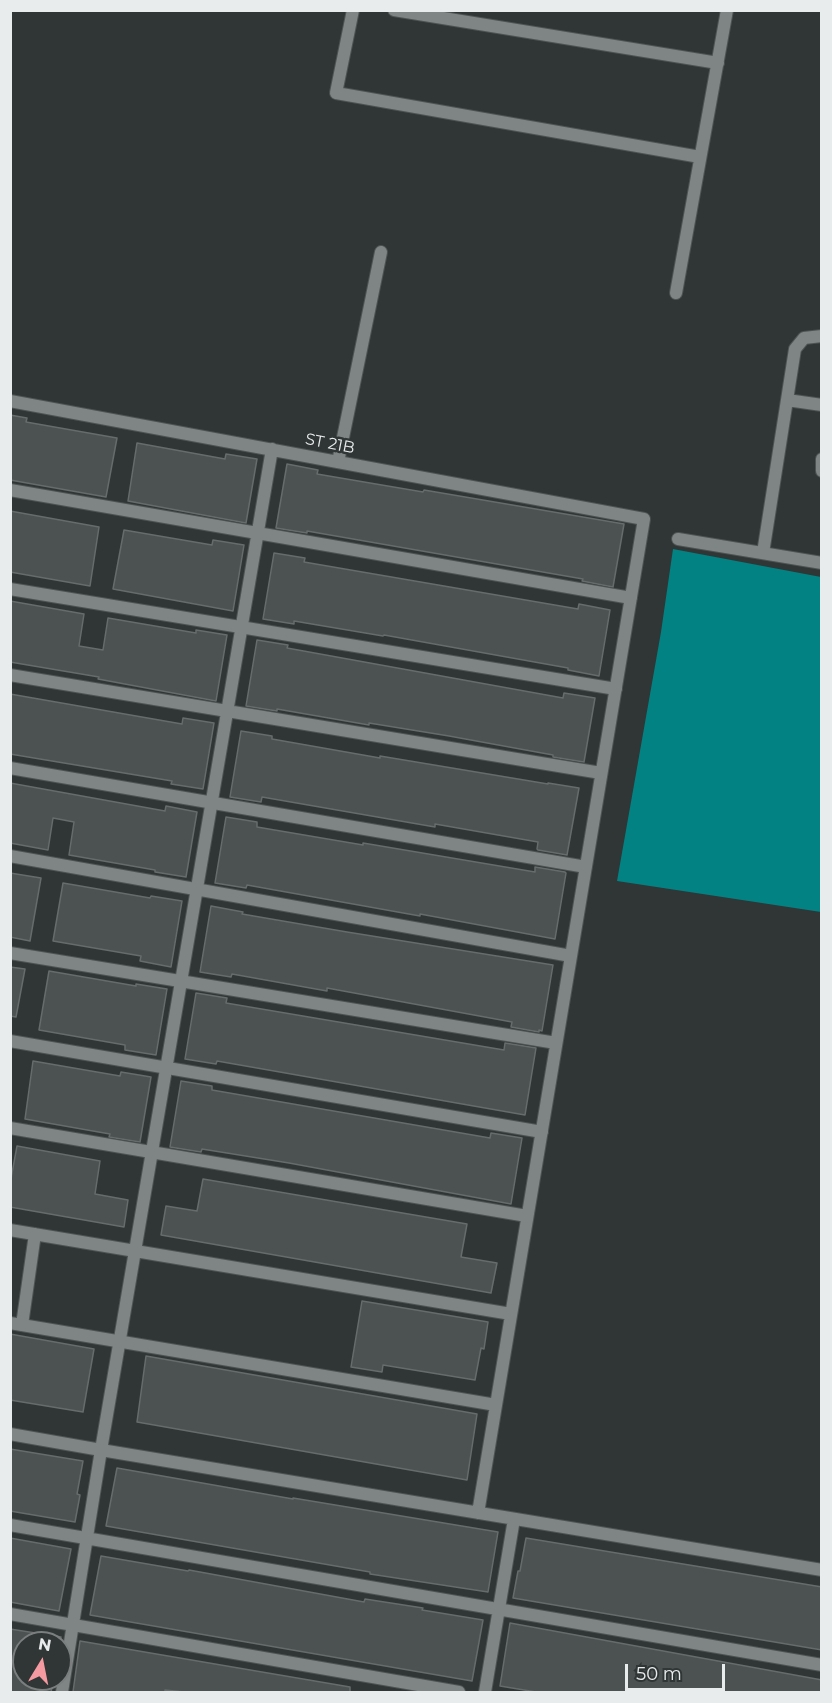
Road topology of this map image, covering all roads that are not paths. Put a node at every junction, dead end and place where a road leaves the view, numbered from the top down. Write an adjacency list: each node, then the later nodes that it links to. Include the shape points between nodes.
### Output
1 (353, 10): 5 (street, via 336,93)
2 (394, 10): 4 (street)
3 (727, 10): 4 (street)
4 (718, 63): 5 (street)
5 (700, 157): 7 (street)
6 (381, 252): 14 (street)
7 (676, 293)
8 (822, 336): 9 (street, via 804,338 795,349)
9 (787, 400): 11 (street); 19 (street)
10 (10, 401): 12 (street, ST 21B)
11 (822, 405)
12 (272, 449): 14 (street, ST 21B); 17 (street)
13 (822, 459): 15 (street)
14 (338, 462): 22 (street, ST 21B, via 644,519)
15 (822, 471)
16 (10, 490): 17 (street)
17 (257, 533): 22 (street); 23 (street)
18 (678, 539): 19 (street)
19 (763, 553): 20 (street)
20 (822, 563)
21 (10, 589): 23 (street)
22 (631, 598): 25 (street)
23 (241, 627): 25 (street); 26 (street)
24 (10, 675): 26 (street)
25 (616, 689): 28 (street)
26 (227, 711): 28 (street); 29 (street)
27 (10, 768): 29 (street)
28 (602, 773): 31 (street)
29 (211, 803): 31 (street); 32 (street)
30 (10, 856): 32 (street)
31 (586, 867): 34 (street)
32 (197, 889): 34 (street); 35 (street)
33 (10, 953): 35 (street)
34 (571, 956): 37 (street)
35 (181, 981): 37 (street); 38 (street)
36 (10, 1041): 38 (street)
37 (556, 1043): 40 (street)
38 (166, 1067): 40 (street); 41 (street)
39 (10, 1128): 41 (street)
40 (542, 1132): 42 (street)
41 (152, 1152): 42 (street); 45 (street)
42 (527, 1216): 46 (street)
43 (10, 1230): 44 (street)
44 (36, 1234): 45 (street); 47 (street)
45 (135, 1251): 46 (street); 48 (street)
46 (511, 1314): 49 (street)
47 (16, 1324): 48 (street)
48 (120, 1342): 49 (street); 51 (street)
49 (496, 1405): 52 (street)
50 (10, 1434): 51 (street)
51 (101, 1450): 52 (street); 55 (street)
52 (478, 1513): 53 (street)
53 (514, 1519): 56 (street); 57 (street)
54 (10, 1525): 55 (street)
55 (87, 1538): 57 (street); 59 (street)
56 (822, 1570)
57 (500, 1609): 60 (street); 63 (street)
58 (10, 1614): 59 (street)
59 (73, 1625): 61 (street); 62 (street)
60 (822, 1665)
61 (62, 1692)
62 (459, 1692)
63 (486, 1692)

